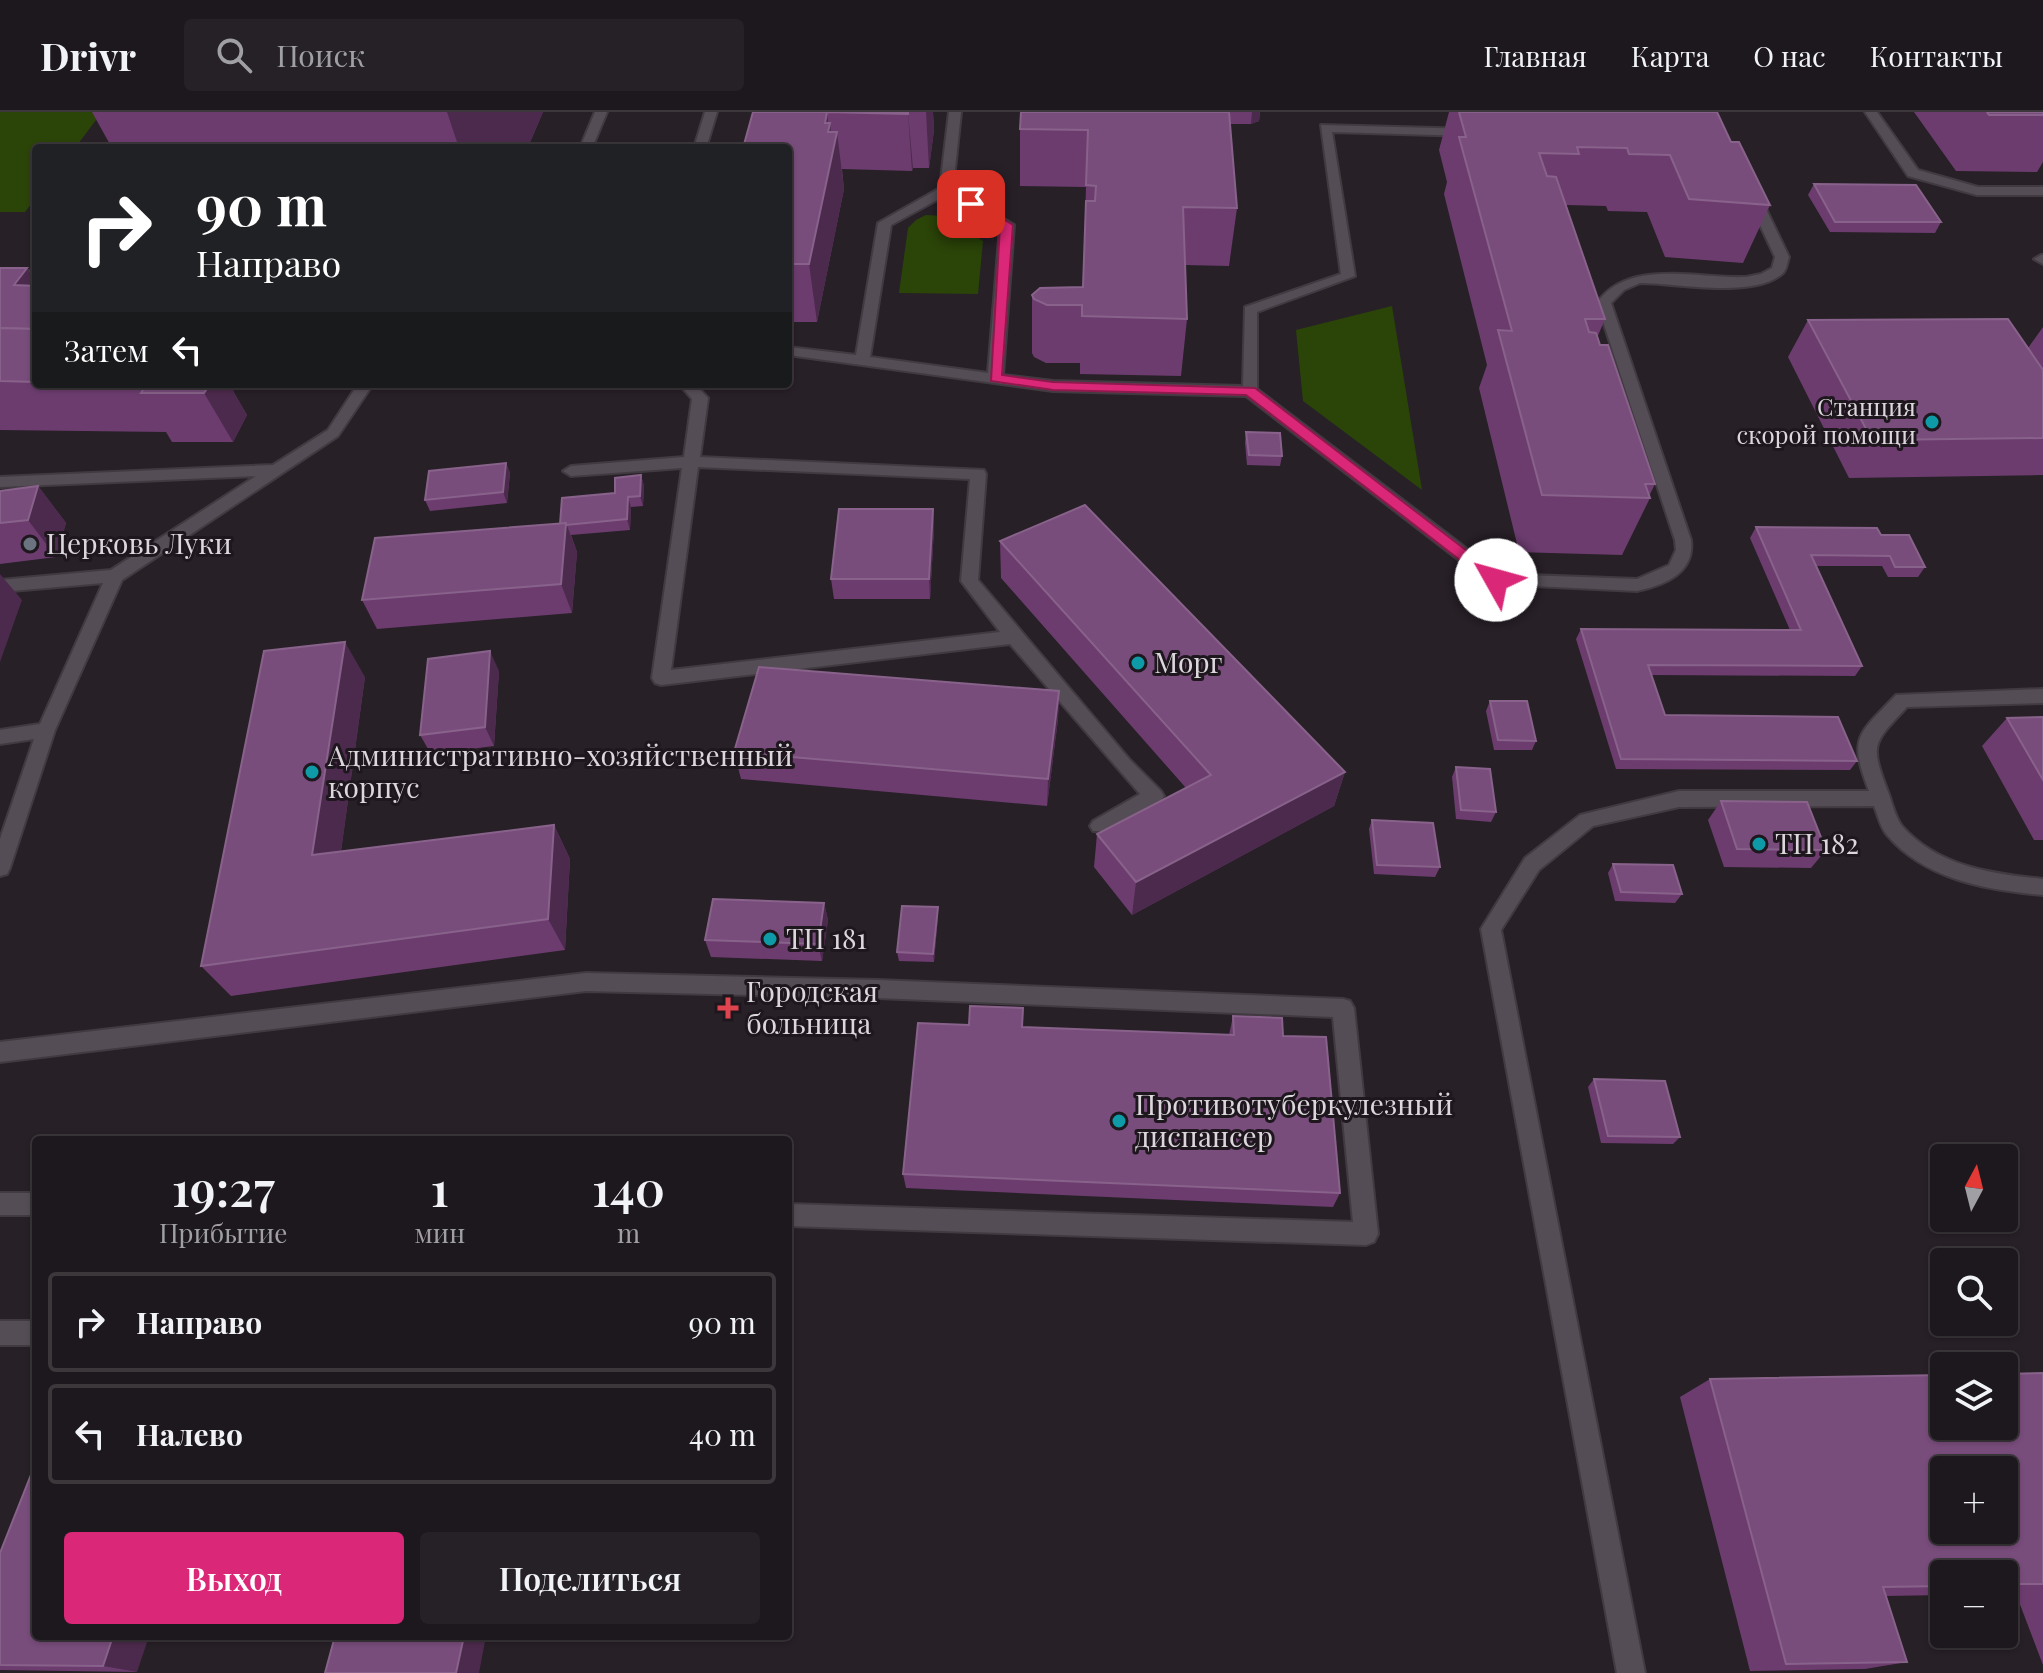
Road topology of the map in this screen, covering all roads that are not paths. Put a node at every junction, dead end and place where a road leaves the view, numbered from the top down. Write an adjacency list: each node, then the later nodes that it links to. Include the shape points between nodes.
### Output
1 (601, 112): 6 (lane)
2 (711, 112): 7 (lane)
3 (955, 112): 9 (lane)
4 (1871, 112): 10 (lane, via 1913,173 1977,191)
5 (1483, 132): 18 (lane, via 1325,128 1348,276 1250,310)
6 (588, 144)
7 (701, 144)
8 (1748, 186): 18 (lane, via 1782,257 1776,275 1756,282 1639,279 1616,289 1604,303 1683,540 1682,560 1666,577 1637,585 1496,580)
9 (946, 190): 14 (lane, via 885,223); 15 (lane, via 1007,225)
10 (2043, 191)
11 (0, 275): 12 (lane)
12 (32, 283)
13 (792, 352): 14 (lane)
14 (862, 363): 15 (lane)
15 (995, 378): 18 (lane, via 1053,386)
16 (363, 388): 20 (lane, via 333,433)
17 (690, 388): 19 (lane, via 700,398)
18 (1250, 391)
19 (691, 462): 21 (lane); 25 (lane, via 978,474 969,581); 25 (lane, via 661,678)
20 (275, 470): 22 (lane); 23 (lane)
21 (571, 471)
22 (0, 482)
23 (115, 576): 24 (lane); 27 (lane)
24 (0, 586)
25 (1014, 637): 30 (lane, via 1154,796)
26 (2043, 696): 29 (lane, via 1902,700 1871,733 1865,756)
27 (46, 730): 28 (lane); 31 (lane)
28 (0, 737)
29 (1880, 798): 32 (lane, via 1893,829 1931,860 1985,881); 39 (lane, via 1679,799 1587,820 1532,864 1491,929)
30 (1100, 826)
31 (0, 868)
32 (2043, 887)
33 (0, 1052): 36 (lane, via 586,982 1343,1008 1366,1234)
34 (0, 1204): 35 (lane)
35 (32, 1204)
36 (792, 1215)
37 (0, 1333): 38 (lane)
38 (32, 1333)
39 (1631, 1673)

